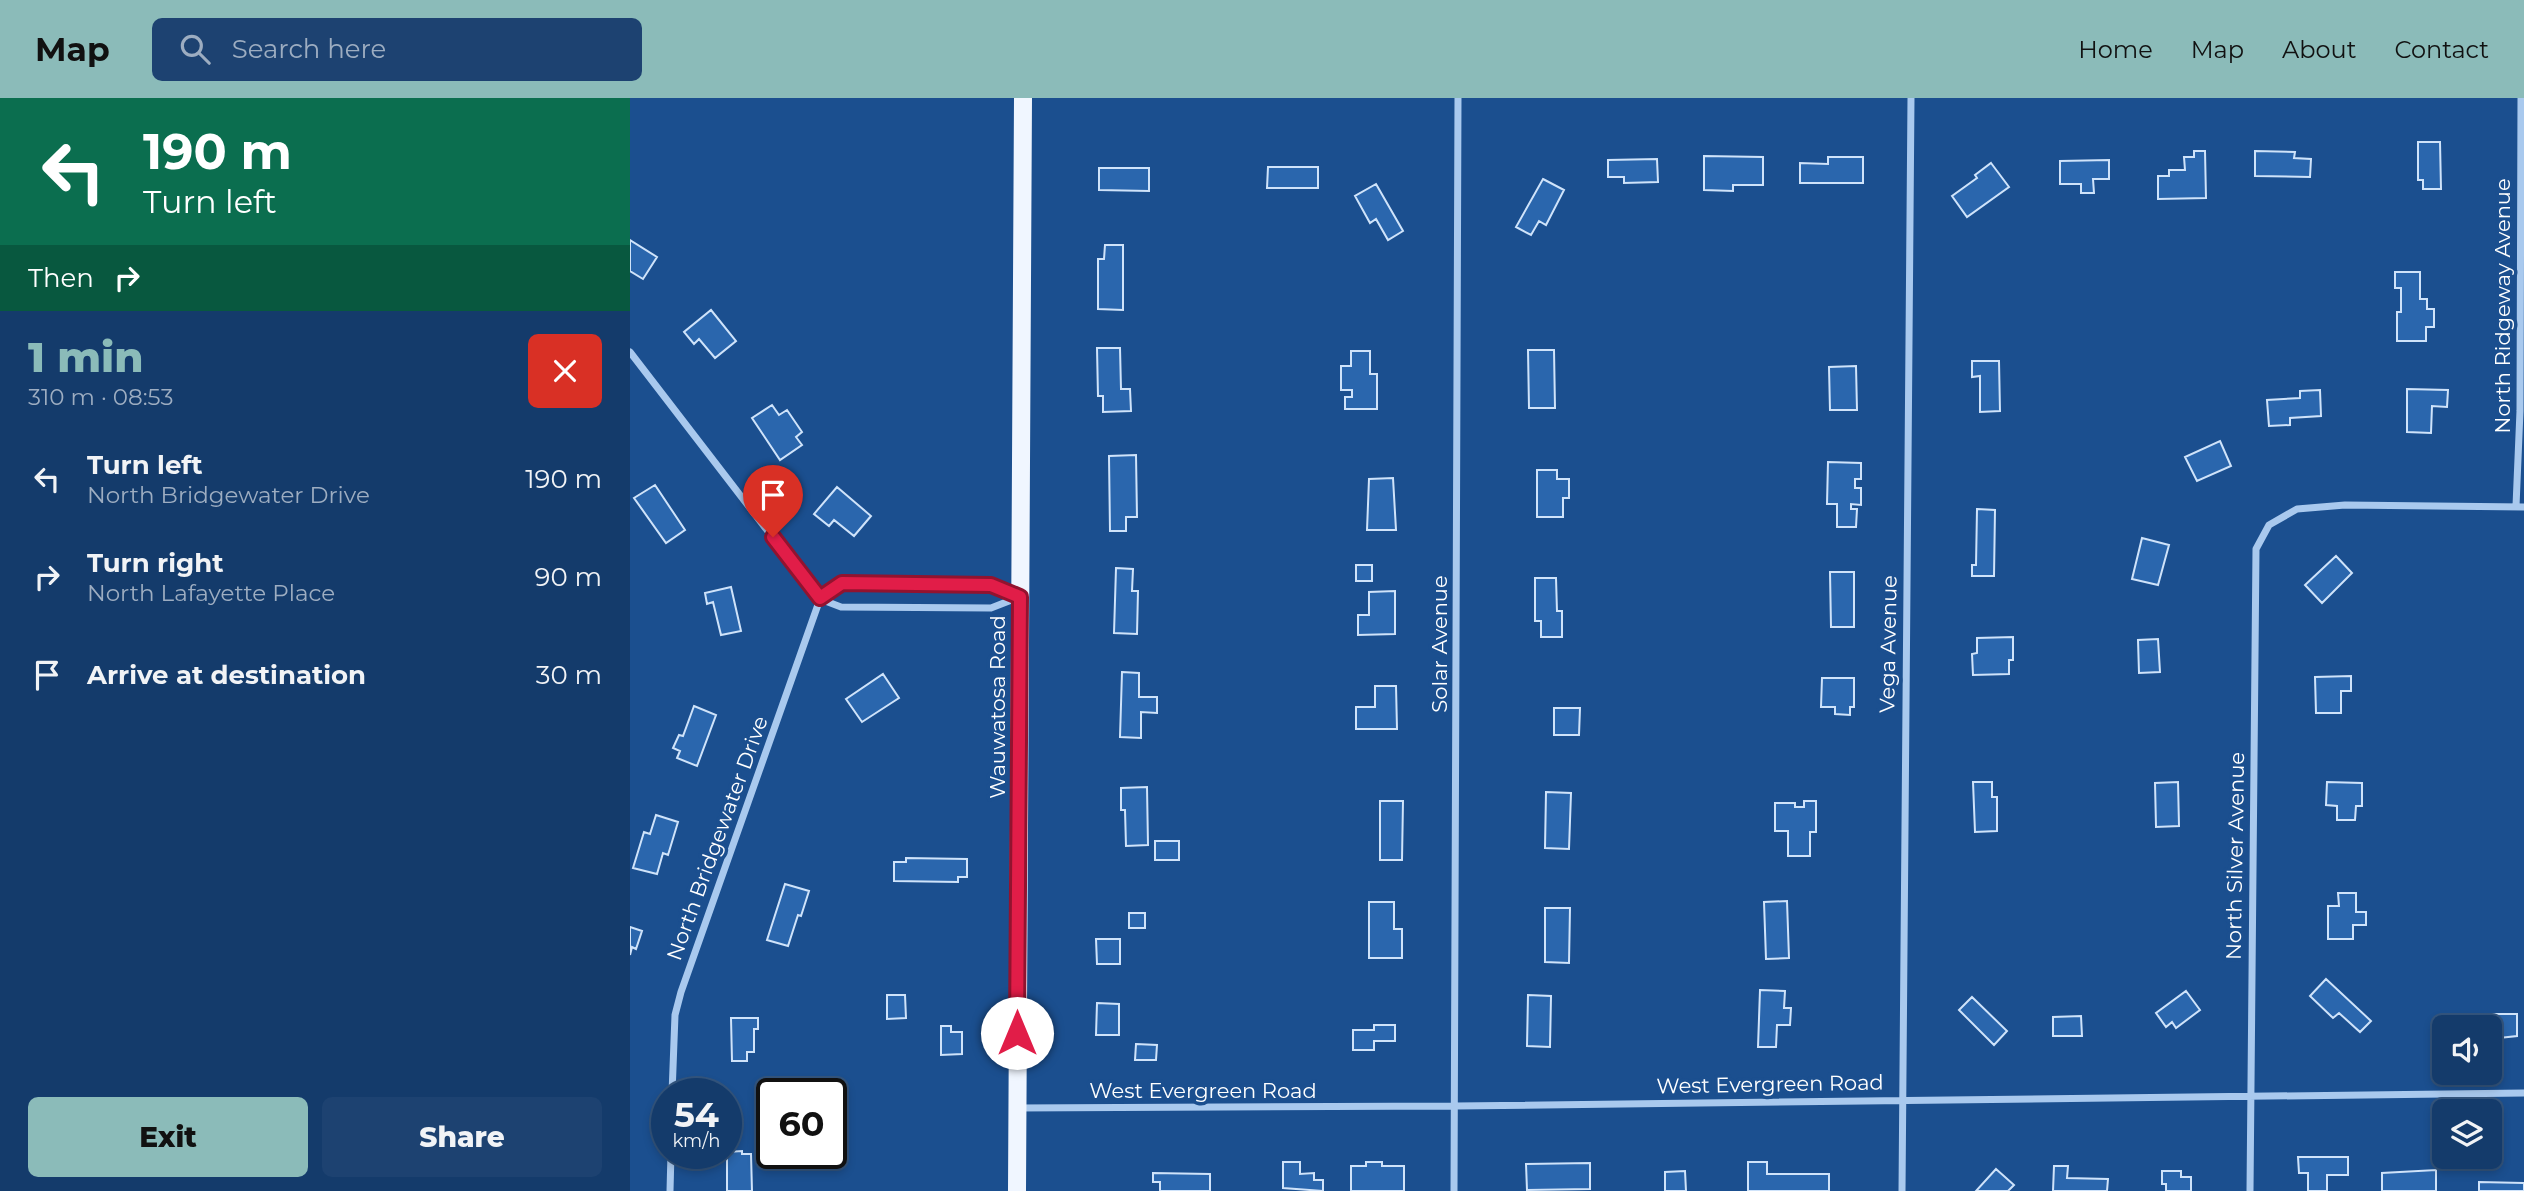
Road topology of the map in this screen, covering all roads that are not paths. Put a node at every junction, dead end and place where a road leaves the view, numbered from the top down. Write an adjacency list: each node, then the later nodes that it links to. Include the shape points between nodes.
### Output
1 (1023, 98): 7 (main road, Wauwatosa Road)
2 (1458, 98): 13 (street, Solar Avenue)
3 (1911, 98): 12 (street, Vega Avenue)
4 (2521, 98): 6 (street, North Ridgeway Avenue)
5 (630, 352): 8 (street)
6 (2520, 507): 11 (street, North Silver Avenue, via 2345,505 2297,509 2269,525 2256,549)
7 (1020, 597): 8 (street, via 991,608 841,607); 8 (street, via 991,585 842,583); 14 (main road, Wauwatosa Road)
8 (820, 598): 9 (street, North Bridgewater Drive, via 681,992 675,1015)
9 (673, 1078)
10 (2524, 1093): 11 (street, West Evergreen Road)
11 (2250, 1095): 12 (street, West Evergreen Road); 20 (street, North Silver Avenue)
12 (1902, 1100): 13 (street, West Evergreen Road); 19 (street, Vega Avenue)
13 (1454, 1106): 14 (street, West Evergreen Road); 18 (street, Solar Avenue)
14 (1017, 1108): 17 (main road, Wauwatosa Road)
15 (671, 1169): 16 (street)
16 (670, 1191)
17 (1017, 1191)
18 (1454, 1191)
19 (1902, 1191)
20 (2250, 1191)

